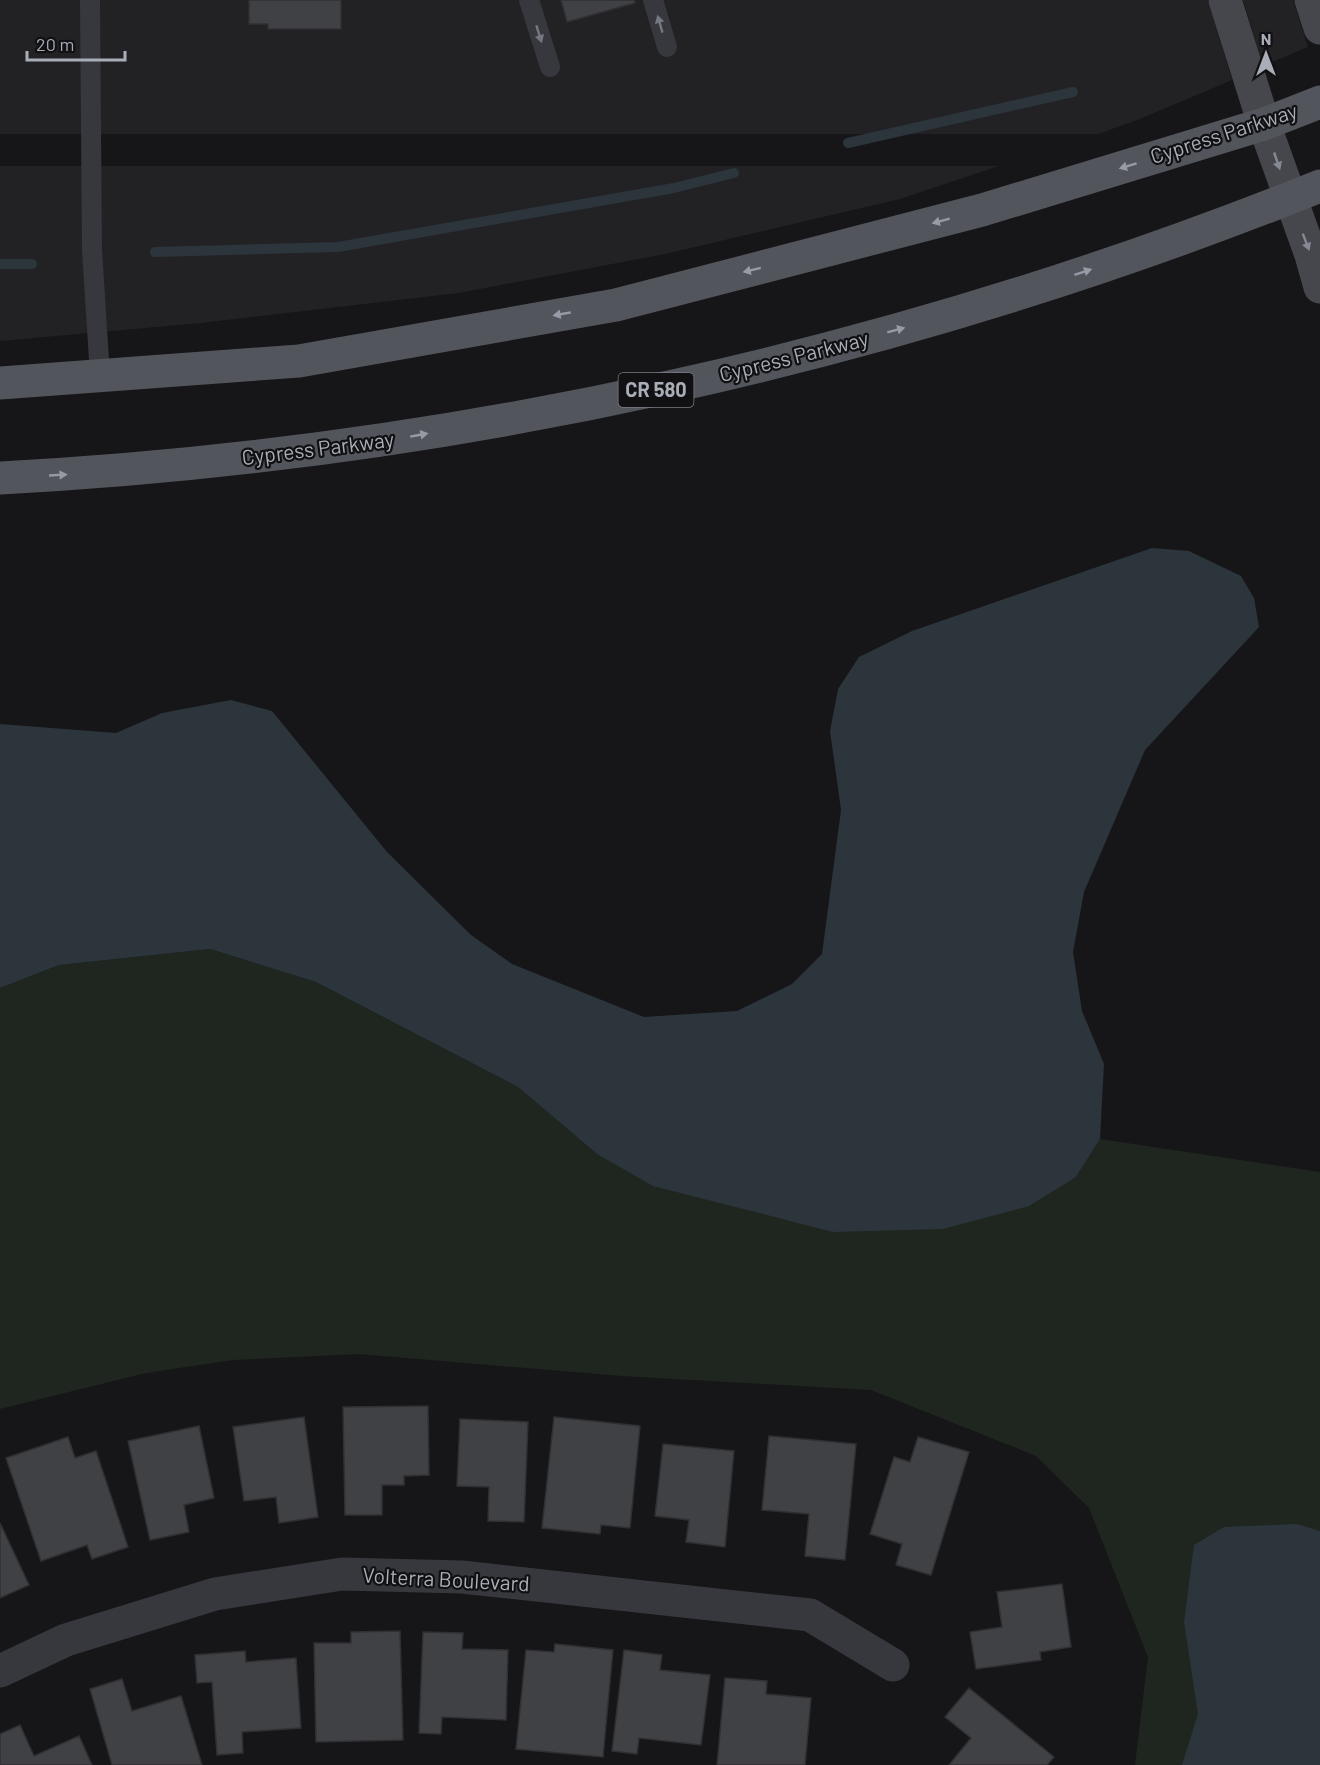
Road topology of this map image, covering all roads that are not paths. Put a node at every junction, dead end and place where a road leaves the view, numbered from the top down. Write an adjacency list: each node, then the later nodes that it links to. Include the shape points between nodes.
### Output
1 (90, 0): 14 (lane, via 92,249)
2 (529, 0): 8 (lane, one-way to 8)
3 (653, 0): 7 (lane, one-way to 3)
4 (1226, 0): 10 (main road)
5 (1311, 0): 6 (main road)
6 (1320, 28)
7 (667, 47)
8 (550, 67)
9 (1320, 102): 10 (main road, Cypress Parkway)
10 (1264, 124): 12 (main road, one-way to 12); 14 (main road, Cypress Parkway, one-way to 14, via 982,210 616,305 299,361)
11 (1320, 186): 12 (main road, Cypress Parkway)
12 (1289, 198): 13 (main road, one-way to 13); 16 (main road, Cypress Parkway / CR 580, one-way to 12, via 240,459 382,441 591,405 750,369 919,324 1085,272)
13 (1320, 287)
14 (100, 376): 15 (main road, Cypress Parkway)
15 (0, 383)
16 (0, 478)
17 (893, 1665): 18 (street, Volterra Boulevard, via 810,1616 462,1577 342,1574 215,1594 66,1640)
18 (0, 1671)

